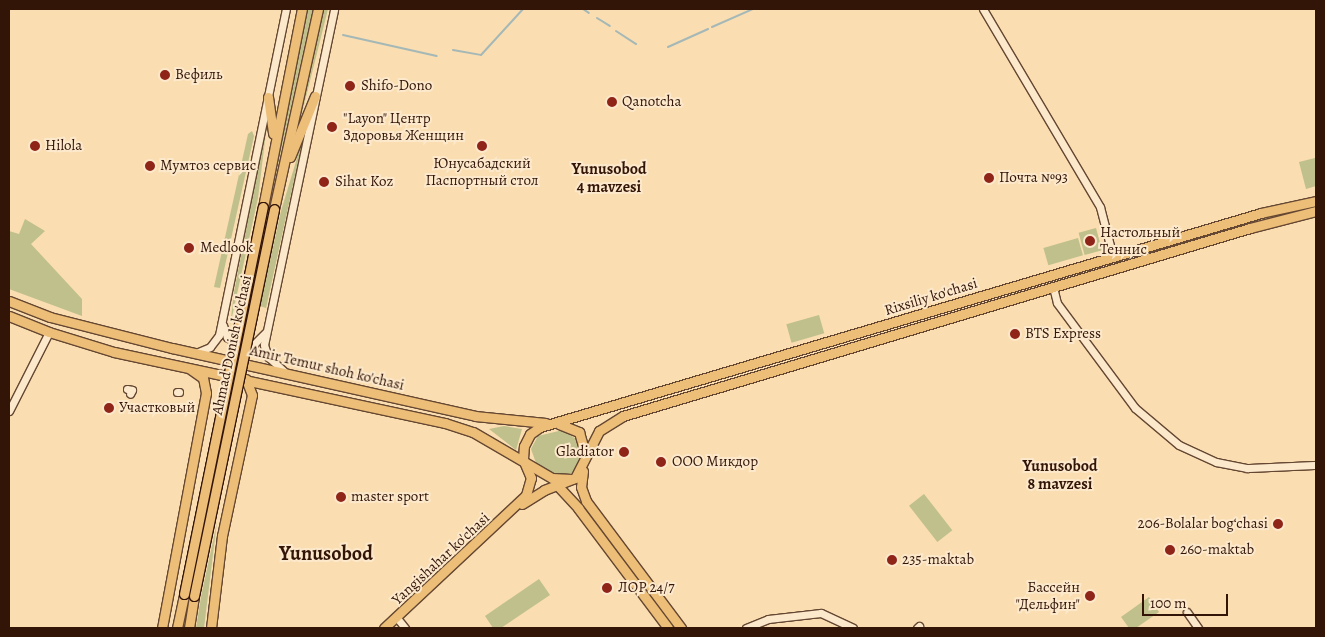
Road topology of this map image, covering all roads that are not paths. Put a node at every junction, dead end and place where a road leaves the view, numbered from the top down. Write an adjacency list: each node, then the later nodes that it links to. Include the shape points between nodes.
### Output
1 (286, 9): 7 (street, Ahmad Donish ko'chasi)
2 (302, 9): 8 (main road, Ahmad Donish ko'chasi)
3 (318, 9): 9 (main road, Ahmad Donish ko'chasi)
4 (334, 9): 6 (street, Ahmad Donish ko'chasi)
5 (983, 9): 14 (street, via 1100,207)
6 (315, 96): 9 (main road); 21 (street, Ahmad Donish ko'chasi)
7 (268, 97): 8 (main road); 20 (street, Ahmad Donish ko'chasi)
8 (274, 140): 43 (main road, Ahmad Donish ko'chasi, bridge)
9 (281, 178): 44 (main road, Ahmad Donish ko'chasi, bridge)
10 (1316, 201): 11 (main road, Rixsiliy ko'chasi)
11 (1275, 208): 13 (main road, via 1281,214); 14 (main road, Rixsiliy ko'chasi)
12 (1316, 211): 13 (main road, Rixsiliy ko'chasi)
13 (1278, 220): 15 (main road, Rixsiliy ko'chasi)
14 (1113, 257): 16 (main road, Rixsiliy ko'chasi)
15 (1052, 287): 17 (main road, Rixsiliy ko'chasi); 35 (street, via 1057,303 1135,408 1179,445 1216,462 1247,468)
16 (1009, 288): 17 (main road); 28 (main road, Rixsiliy ko'chasi)
17 (1012, 299): 30 (main road, Rixsiliy ko'chasi)
18 (9, 301): 23 (main road, Amir Temur shoh ko'chasi, via 75,324)
19 (9, 316): 22 (main road, Amir Temur shoh ko'chasi)
20 (223, 322): 21 (street, via 227,337 240,346 258,342); 23 (street, Ahmad Donish ko'chasi, via 216,342)
21 (267, 329): 25 (street, Ahmad Donish ko'chasi, via 265,351)
22 (49, 332): 24 (main road, Amir Temur shoh ko'chasi, via 114,352); 31 (street)
23 (196, 353): 25 (main road, Amir Temur shoh ko'chasi)
24 (186, 366): 26 (main road, Amir Temur shoh ko'chasi); 42 (main road, via 203,378 206,390)
25 (286, 373): 27 (main road, Amir Temur shoh ko'chasi)
26 (246, 379): 29 (main road, Amir Temur shoh ko'chasi); 45 (main road, via 252,395 222,536)
27 (345, 386): 29 (main road, via 348,395); 32 (main road, Amir Temur shoh ko'chasi, via 475,416)
28 (668, 389): 30 (main road, via 667,396); 32 (main road, Rixsiliy ko'chasi)
29 (341, 400): 34 (main road, Amir Temur shoh ko'chasi, via 459,427)
30 (671, 401): 33 (main road, Rixsiliy ko'chasi, via 608,422 594,438)
31 (9, 411)
32 (554, 424): 33 (main road, Amir Temur shoh ko'chasi, via 569,425 579,432 585,445); 34 (main road, via 537,429 527,438 523,450)
33 (585, 459): 37 (main road); 49 (main road, Amir Temur shoh ko'chasi, via 581,487 586,501)
34 (524, 463): 36 (main road, Amir Temur shoh ko'chasi); 39 (main road, Yangishahar ko'chasi, via 531,484)
35 (1316, 465)
36 (547, 475): 37 (main road, Amir Temur shoh ko'chasi, via 564,480); 38 (main road, Amir Temur shoh ko'chasi)
37 (578, 475): 38 (main road)
38 (558, 487): 39 (main road, Yangishahar ko'chasi, via 541,492); 48 (main road, Amir Temur shoh ko'chasi)
39 (515, 508): 41 (main road, Yangishahar ko'chasi)
40 (1187, 612): 52 (street)
41 (397, 618): 46 (main road, Yangishahar ko'chasi); 47 (street)
42 (162, 628)
43 (177, 628)
44 (189, 628)
45 (210, 628)
46 (384, 628)
47 (405, 628)
48 (668, 628)
49 (681, 628)
50 (746, 628): 51 (street, via 768,618 821,614)
51 (853, 628)
52 (1198, 628)

